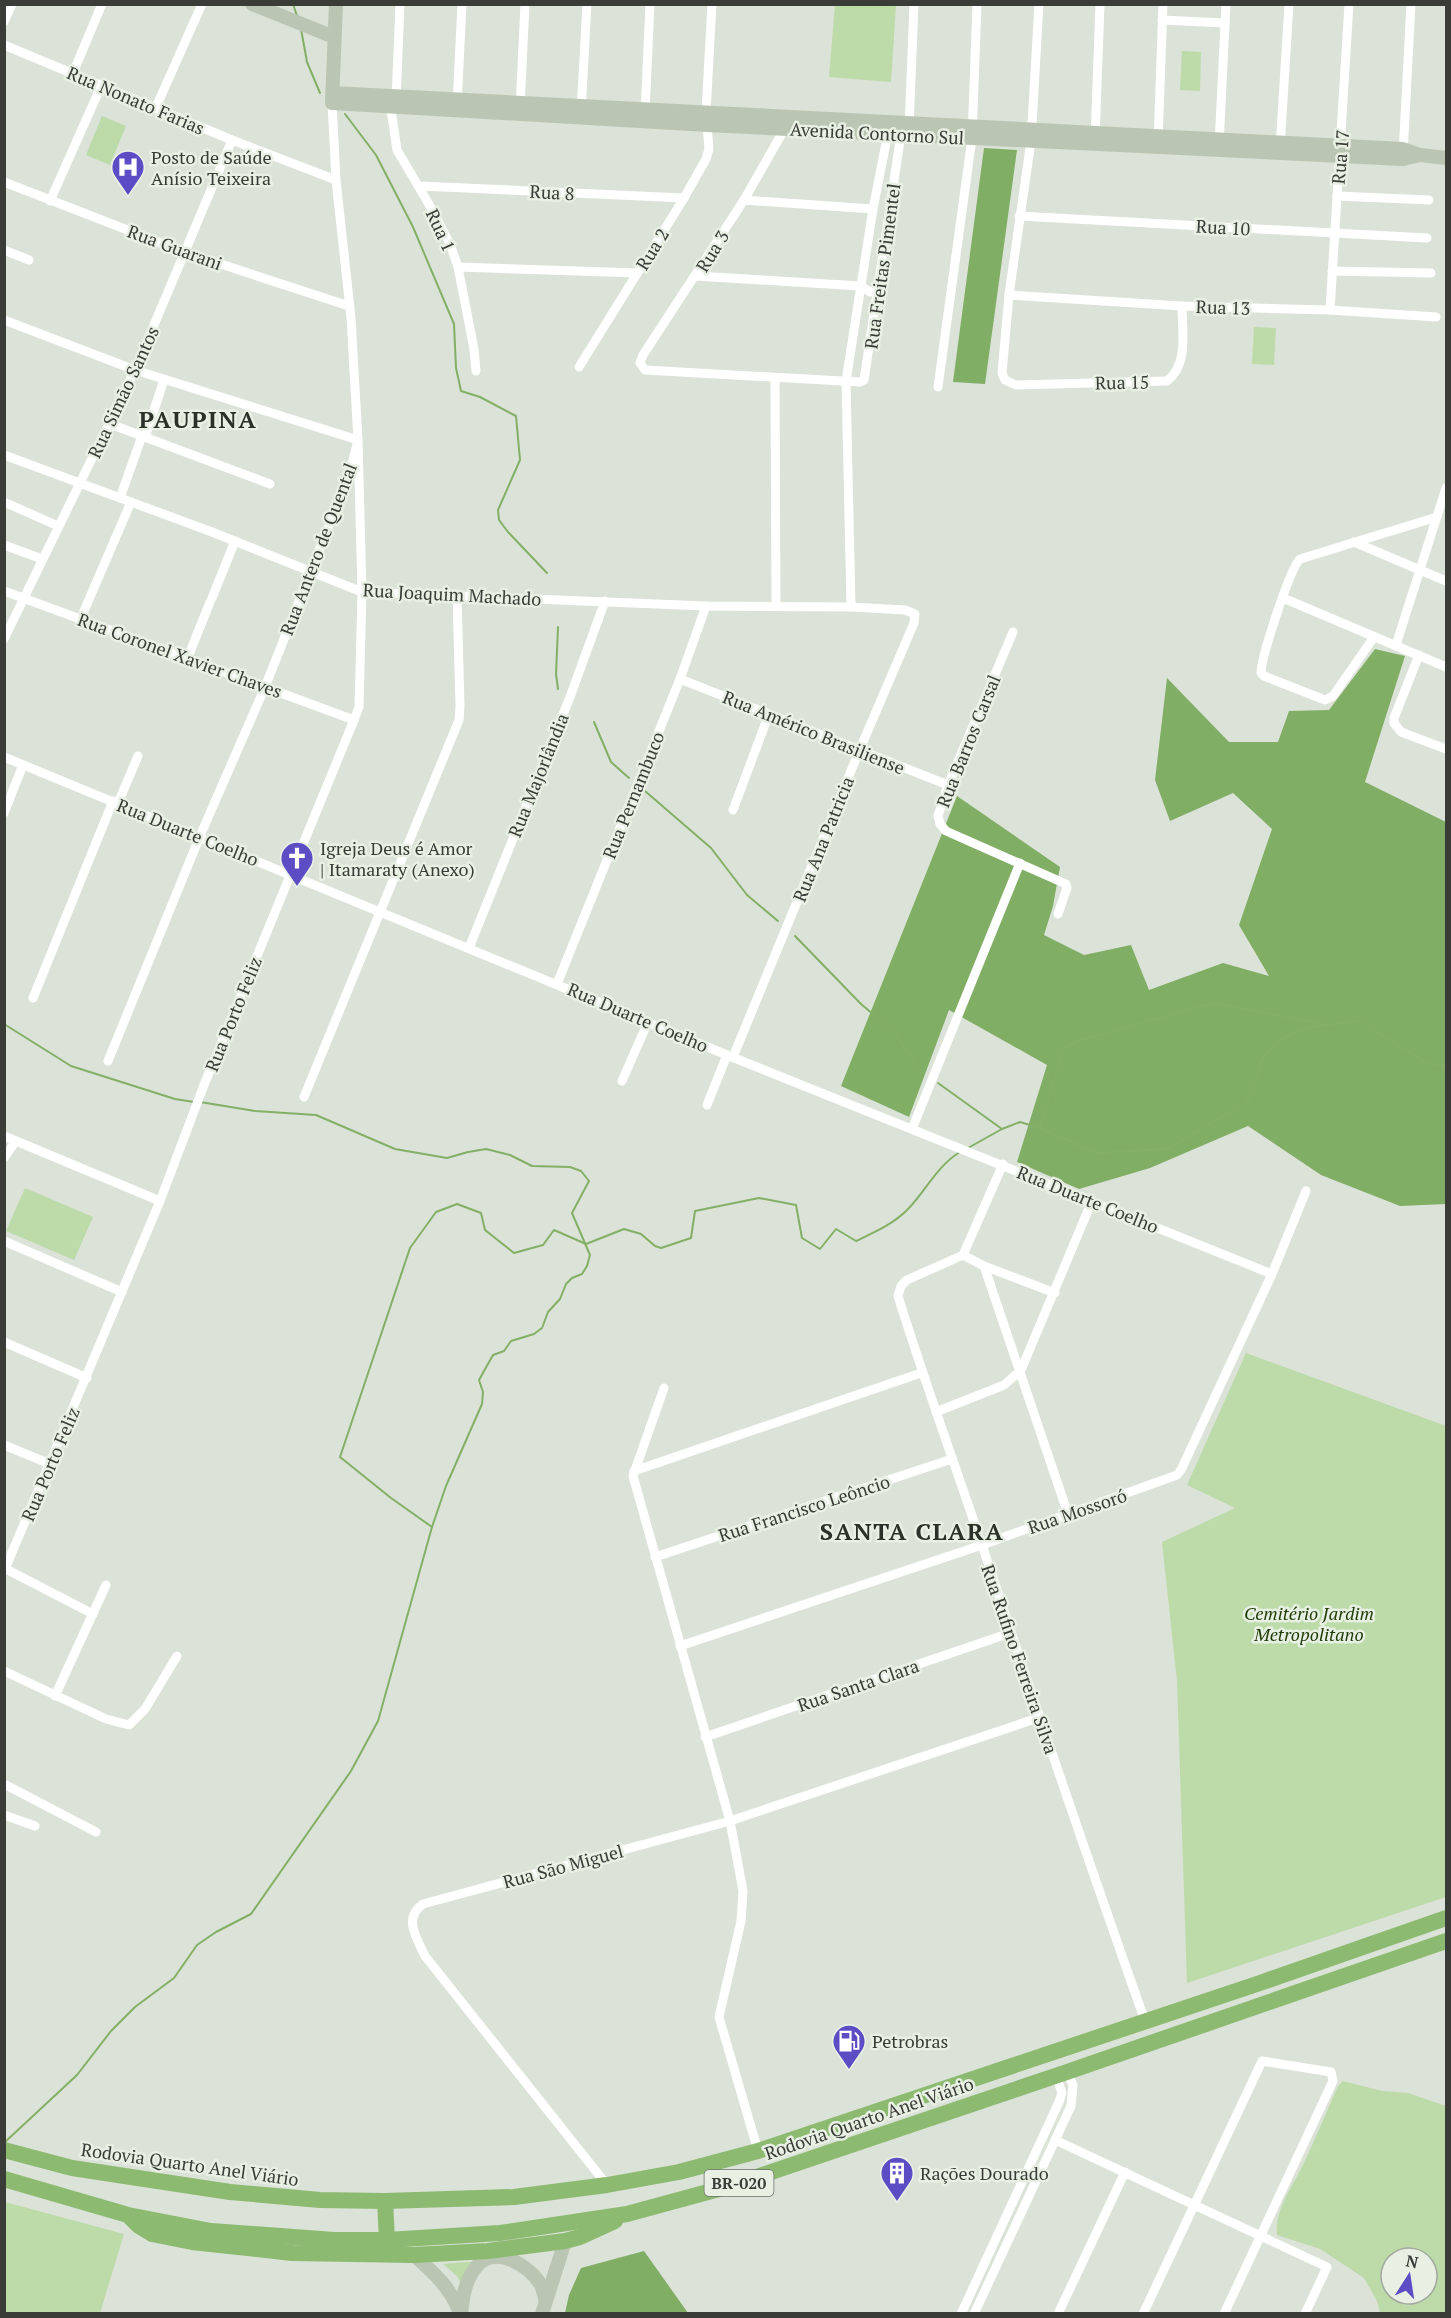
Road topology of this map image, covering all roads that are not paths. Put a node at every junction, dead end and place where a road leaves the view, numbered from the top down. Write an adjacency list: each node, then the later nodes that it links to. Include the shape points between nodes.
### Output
1 (12, 4): 22 (street)
2 (102, 4): 26 (street)
3 (202, 4): 31 (street)
4 (252, 4): 24 (street)
5 (336, 4): 24 (street, Rua Antero de Quental)
6 (400, 4): 29 (street, Rua 1)
7 (462, 4): 30 (street)
8 (525, 4): 32 (street)
9 (586, 4): 33 (street)
10 (650, 4): 34 (street)
11 (712, 4): 35 (street, Rua 2)
12 (914, 4): 37 (street)
13 (977, 4): 38 (street)
14 (1039, 4): 39 (street)
15 (1100, 4): 40 (street)
16 (1163, 4): 21 (street)
17 (1227, 4): 23 (street)
18 (1289, 4): 44 (street)
19 (1349, 4): 45 (street, Rua 17)
20 (1411, 4): 46 (street)
21 (1162, 20): 23 (street); 42 (street)
22 (4, 22)
23 (1225, 23): 43 (street)
24 (334, 37): 28 (street, Rua Antero de Quental)
25 (4, 45): 26 (street, Rua Nonato Farias)
26 (73, 73): 27 (street, Rua Nonato Farias)
27 (102, 84): 31 (street, Rua Nonato Farias); 54 (street)
28 (332, 98): 29 (street, Avenida Contorno Sul); 48 (street, Rua Antero de Quental)
29 (393, 101): 30 (street, Avenida Contorno Sul); 50 (street, Rua 1, via 397,150)
30 (457, 104): 32 (street, Avenida Contorno Sul)
31 (156, 107): 41 (street, Rua Nonato Farias)
32 (520, 108): 33 (street, Avenida Contorno Sul)
33 (581, 111): 34 (street, Avenida Contorno Sul)
34 (645, 115): 35 (street, Avenida Contorno Sul)
35 (707, 119): 36 (street, Avenida Contorno Sul); 37 (street, Avenida Contorno Sul); 52 (street, Rua 2, via 709,149)
36 (785, 128): 37 (street, Avenida Contorno Sul); 53 (street, Rua 3)
37 (902, 131): 38 (street, Avenida Contorno Sul); 56 (street, Rua Freitas Pimentel); 69 (street, Rua Freitas Pimentel)
38 (972, 132): 39 (street, Avenida Contorno Sul); 82 (street)
39 (1032, 135): 40 (street, Avenida Contorno Sul); 57 (street)
40 (1095, 138): 42 (street, Avenida Contorno Sul)
41 (232, 140): 48 (street, Rua Nonato Farias); 61 (street, Rua Simão Santos)
42 (1158, 142): 43 (street, Avenida Contorno Sul)
43 (1219, 145): 44 (street, Avenida Contorno Sul)
44 (1280, 148): 45 (street, Avenida Contorno Sul)
45 (1340, 151): 46 (street, Avenida Contorno Sul); 51 (street, Rua 17)
46 (1403, 154): 47 (street, Avenida Contorno Sul)
47 (1446, 158)
48 (336, 180): 71 (street, Rua Antero de Quental)
49 (4, 182): 54 (street, Rua Guarani)
50 (420, 186): 52 (street, Rua 8); 63 (street, Rua 1)
51 (1336, 196): 55 (street); 58 (street, Rua 17)
52 (684, 198): 65 (street, Rua 2)
53 (744, 200): 56 (street); 67 (street, Rua 3)
54 (50, 201): 61 (street, Rua Guarani)
55 (1429, 201)
56 (873, 209): 68 (street, Rua Freitas Pimentel)
57 (1019, 216): 58 (street, Rua 10); 70 (street)
58 (1334, 233): 59 (street, Rua 10); 64 (street, Rua 17)
59 (1427, 238)
60 (4, 250): 62 (street)
61 (184, 252): 71 (street, Rua Guarani); 77 (street, Rua Simão Santos)
62 (29, 260)
63 (458, 267): 65 (street); 78 (street, Rua 1)
64 (1332, 271): 66 (street); 73 (street, Rua 17)
65 (637, 273): 76 (street, Rua 2)
66 (1431, 273)
67 (696, 276): 68 (street); 79 (street, Rua 3, via 643,354 640,363 645,370)
68 (861, 286): 69 (street, via 870,292); 81 (street, Rua Freitas Pimentel)
69 (878, 288): 81 (street, Rua Freitas Pimentel, via 866,377 860,382)
70 (1009, 295): 72 (street, Rua 13); 72 (street, Rua 15, via 1002,373 1005,380 1016,385 1167,381 1175,375 1182,353)
71 (349, 306): 85 (street, Rua Antero de Quental)
72 (1182, 306): 73 (street, Rua 13)
73 (1330, 310): 74 (street, Rua 13)
74 (1436, 317)
75 (4, 320): 77 (street)
76 (579, 367)
77 (135, 370): 80 (street); 83 (street, Rua Simão Santos)
78 (476, 371)
79 (774, 378): 81 (street); 109 (street)
80 (164, 380): 84 (street); 85 (street)
81 (846, 381): 110 (street, Rua Freitas Pimentel)
82 (938, 387)
83 (110, 424): 84 (street); 87 (street, Rua Simão Santos)
84 (144, 437): 88 (street); 90 (street)
85 (358, 440): 100 (street, Rua Antero de Quental); 103 (street, Rua Porto Feliz)
86 (4, 454): 87 (street, Rua Joaquim Machado)
87 (79, 484): 90 (street, Rua Joaquim Machado); 94 (street, Rua Simão Santos)
88 (270, 484)
89 (1446, 494): 93 (street)
90 (120, 498): 92 (street, Rua Joaquim Machado)
91 (4, 502): 94 (street)
92 (131, 502): 95 (street, Rua Joaquim Machado); 111 (street)
93 (1437, 517): 96 (street); 99 (street)
94 (58, 526): 98 (street, Rua Simão Santos)
95 (235, 541): 100 (street, Rua Joaquim Machado); 118 (street)
96 (1354, 542): 99 (street); 106 (street, via 1303,557 1294,565)
97 (4, 545): 98 (street)
98 (42, 559): 105 (street, Rua Simão Santos)
99 (1421, 571): 101 (street); 116 (street)
100 (310, 572): 103 (street, Rua Joaquim Machado); 121 (street, Rua Antero de Quental)
101 (1446, 581)
102 (4, 591): 105 (street, Rua Coronel Xavier Chaves)
103 (362, 592): 104 (street, Rua Joaquim Machado); 123 (street, Rua Porto Feliz, via 358,707)
104 (457, 595): 107 (street, Rua Joaquim Machado); 136 (street, via 460,713)
105 (25, 598): 111 (street, Rua Coronel Xavier Chaves); 115 (street, Rua Simão Santos)
106 (1283, 598): 114 (street); 114 (street, via 1261,669 1264,676 1325,700 1333,696)
107 (605, 601): 108 (street, Rua Joaquim Machado); 138 (street, Rua Majorlândia)
108 (706, 606): 109 (street, Rua Joaquim Machado); 120 (street, Rua Pernambuco)
109 (776, 606): 110 (street, Rua Joaquim Machado)
110 (851, 607): 112 (street, Rua Joaquim Machado, via 905,610 915,615)
111 (81, 618): 118 (street, Rua Coronel Xavier Chaves)
112 (914, 622): 124 (street, Rua Ana Patricia)
113 (1013, 633): 129 (street, Rua Barros Carsal)
114 (1374, 637): 116 (street)
115 (4, 639)
116 (1396, 645): 117 (street)
117 (1419, 655): 119 (street); 125 (street, via 1394,718 1396,728)
118 (188, 657): 121 (street, Rua Coronel Xavier Chaves)
119 (1446, 666)
120 (680, 679): 122 (street, Rua Américo Brasiliense); 139 (street, Rua Pernambuco)
121 (265, 687): 123 (street, Rua Coronel Xavier Chaves); 133 (street, Rua Antero de Quental)
122 (769, 714): 124 (street, Rua Américo Brasiliense); 131 (street)
123 (354, 720): 135 (street, Rua Porto Feliz)
124 (860, 749): 129 (street, Rua Américo Brasiliense); 142 (street, Rua Ana Patricia)
125 (1446, 750)
126 (138, 756): 130 (street)
127 (4, 757): 128 (street, Rua Duarte Coelho)
128 (23, 765): 130 (street, Rua Duarte Coelho); 132 (street)
129 (948, 785): 134 (street, Rua Barros Carsal, via 938,816 942,828)
130 (116, 802): 133 (street, Rua Duarte Coelho); 140 (street)
131 (733, 810)
132 (4, 813)
133 (200, 836): 135 (street, Rua Duarte Coelho); 143 (street, Rua Antero de Quental)
134 (1020, 863): 137 (street, Rua Barros Carsal, via 1066,884); 147 (street)
135 (290, 874): 136 (street, Rua Duarte Coelho); 153 (street, Rua Porto Feliz)
136 (381, 912): 138 (street, Rua Duarte Coelho); 145 (street)
137 (1058, 914)
138 (469, 948): 139 (street, Rua Duarte Coelho)
139 (557, 984): 141 (street, Rua Duarte Coelho)
140 (33, 998)
141 (648, 1022): 142 (street, Rua Duarte Coelho); 144 (street)
142 (730, 1056): 146 (street, Rua Ana Patricia); 147 (street, Rua Duarte Coelho)
143 (108, 1061)
144 (622, 1081)
145 (304, 1096)
146 (707, 1105)
147 (912, 1129): 151 (street, Rua Duarte Coelho)
148 (4, 1136): 149 (street)
149 (16, 1142): 150 (street); 153 (street)
150 (4, 1158)
151 (1004, 1164): 154 (street, Rua Duarte Coelho); 156 (street)
152 (1306, 1191): 158 (street, Rua Mossoró)
153 (160, 1201): 159 (street, Rua Porto Feliz)
154 (1092, 1201): 158 (street, Rua Duarte Coelho); 160 (street)
155 (4, 1241): 159 (street)
156 (963, 1255): 157 (street); 163 (street, Rua Rufino Ferreira Silva, via 901,1286 898,1296)
157 (984, 1266): 160 (street); 162 (street)
158 (1272, 1274): 171 (street, Rua Mossoró, via 1179,1474)
159 (122, 1292): 164 (street, Rua Porto Feliz)
160 (1055, 1293): 162 (street)
161 (4, 1342): 164 (street)
162 (1021, 1370): 166 (street, via 1004,1384); 171 (street)
163 (921, 1373): 166 (street, Rua Rufino Ferreira Silva); 170 (street)
164 (87, 1378): 169 (street, Rua Porto Feliz)
165 (664, 1388): 170 (street)
166 (936, 1412): 168 (street, Rua Rufino Ferreira Silva)
167 (4, 1445): 169 (street)
168 (952, 1459): 172 (street, Rua Rufino Ferreira Silva); 173 (street, Rua Francisco Leôncio)
169 (50, 1464): 174 (street, Rua Porto Feliz)
170 (634, 1471): 173 (street)
171 (1068, 1514): 172 (street, Rua Mossoró)
172 (982, 1545): 177 (street, Rua Rufino Ferreira Silva); 178 (street, Rua Mossoró)
173 (655, 1557): 178 (street)
174 (5, 1568): 176 (street)
175 (106, 1585): 176 (street)
176 (93, 1614): 181 (street)
177 (1010, 1633): 182 (street, Rua Rufino Ferreira Silva); 183 (street, Rua Santa Clara)
178 (680, 1646): 183 (street)
179 (177, 1656): 181 (street, via 145,1709 129,1725)
180 (4, 1671): 181 (street)
181 (55, 1696)
182 (1038, 1718): 186 (street, Rua São Miguel); 191 (street, Rua Rufino Ferreira Silva)
183 (705, 1737): 186 (street)
184 (4, 1784): 188 (street)
185 (4, 1815): 187 (street)
186 (730, 1821): 198 (street, via 743,1908 719,2017); 201 (street, Rua São Miguel, via 423,1904 411,1917 424,1956)
187 (35, 1826)
188 (96, 1832)
189 (1446, 1918): 191 (highway, Rodovia Quarto Anel Viário / BR-020)
190 (1446, 1941): 193 (highway, Rodovia Quarto Anel Viário / BR-020)
191 (1145, 2021): 192 (highway, Rodovia Quarto Anel Viário / BR-020)
192 (1047, 2054): 193 (highway); 194 (highway, Rodovia Quarto Anel Viário / BR-020)
193 (1062, 2074): 195 (highway, Rodovia Quarto Anel Viário / BR-020); 196 (street, via 1073,2085 1072,2102); 210 (street, via 1059,2102)
194 (911, 2100): 195 (highway); 198 (highway, Rodovia Quarto Anel Viário / BR-020)
195 (920, 2121): 204 (highway, Rodovia Quarto Anel Viário / BR-020, via 730,2186)
196 (1055, 2140): 199 (street); 211 (street)
197 (4, 2150): 202 (highway, Rodovia Quarto Anel Viário / BR-020, via 72,2168 230,2192)
198 (758, 2151): 201 (highway, Rodovia Quarto Anel Viário / BR-020, via 679,2172)
199 (1125, 2172): 203 (street); 217 (street)
200 (4, 2179): 205 (highway, Rodovia Quarto Anel Viário / BR-020)
201 (607, 2185): 202 (highway, Rodovia Quarto Anel Viário / BR-020, via 514,2197)
202 (385, 2201): 207 (highway)
203 (1194, 2204): 206 (street); 206 (street, via 1262,2061 1331,2072 1333,2081); 218 (street)
204 (627, 2214): 207 (highway, Rodovia Quarto Anel Viário / BR-020, via 500,2233); 208 (highway)
205 (129, 2215): 207 (highway, Rodovia Quarto Anel Viário / BR-020, via 211,2230 334,2240); 209 (highway, via 152,2234 192,2242 292,2253)
206 (1260, 2236): 219 (street); 220 (street, via 1327,2267)
207 (387, 2240)
208 (565, 2241): 209 (highway); 212 (street)
209 (414, 2255): 213 (street, via 444,2283)
210 (979, 2275): 211 (street); 215 (street)
211 (990, 2280): 216 (street)
212 (545, 2299): 213 (street, via 537,2280 521,2265 498,2256 489,2257 471,2274); 214 (street)
213 (461, 2313)
214 (542, 2313)
215 (961, 2313)
216 (975, 2313)
217 (1059, 2313)
218 (1143, 2313)
219 (1224, 2313)
220 (1305, 2313)

